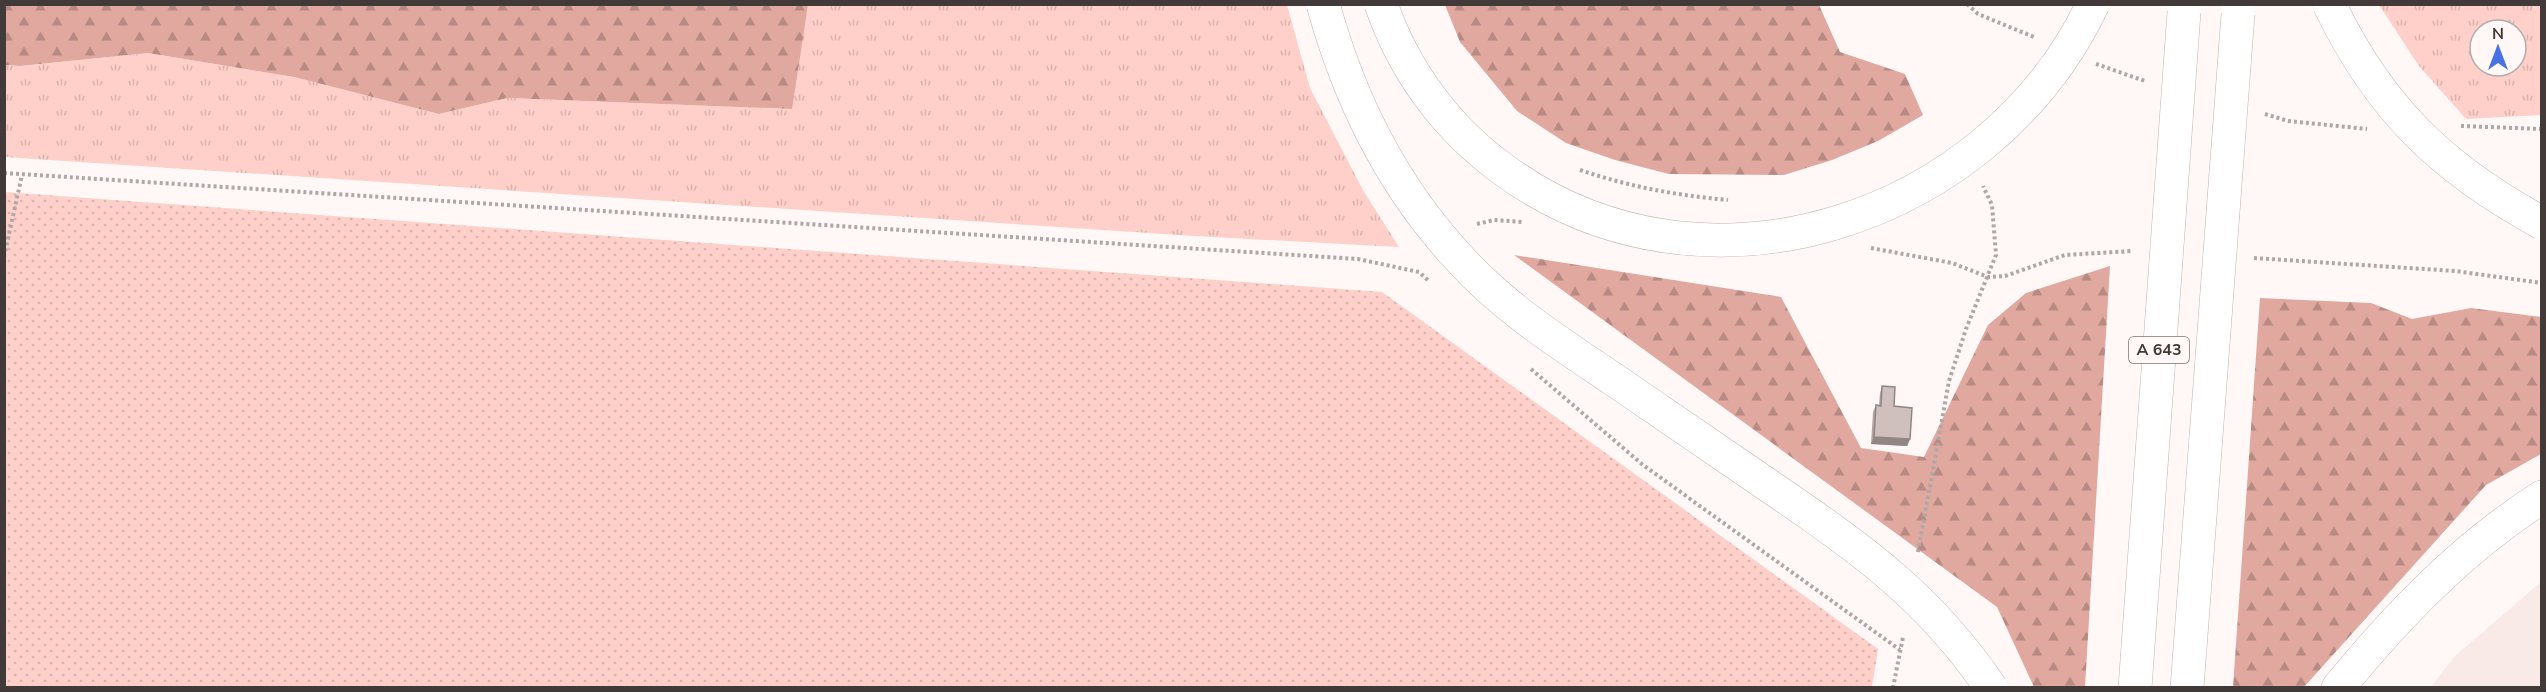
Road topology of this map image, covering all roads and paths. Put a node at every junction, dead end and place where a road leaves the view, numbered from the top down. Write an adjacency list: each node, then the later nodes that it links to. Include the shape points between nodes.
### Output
1 (1323, 4): 25 (highway, bridge, via 1335,46 1370,131 1409,196 1459,259 1526,320 1872,557 1944,626)
2 (1381, 4): 3 (highway, bridge, via 1414,76 1446,119 1485,157 1529,189 1577,213 1628,230 1682,239 1736,239 1788,234 1841,222 1896,202 1941,177 1992,140 2025,107 2056,70)
3 (2093, 4)
4 (2184, 4): 26 (highway, A 643, bridge)
5 (2239, 4): 27 (highway, A 643, bridge)
6 (2329, 4): 12 (highway, bridge, via 2380,93 2414,132 2453,168 2495,198)
7 (1578, 169): 11 (path, via 1631,187)
8 (4, 173): 9 (path)
9 (22, 175): 14 (path); 18 (path, via 1358,259 1419,272)
10 (1981, 183): 16 (path, via 1992,205 1996,231 1996,255)
11 (1737, 201)
12 (2541, 223)
13 (2142, 250): 16 (path, via 2065,255 2005,276)
14 (4, 257)
15 (2246, 257): 17 (path, via 2455,271)
16 (1988, 277): 21 (path, via 1949,381)
17 (2541, 283)
18 (1437, 288)
19 (1526, 365): 23 (path, via 1643,465)
20 (2541, 497): 28 (highway, via 2452,565 2390,625)
21 (1917, 556)
22 (1904, 626): 23 (path)
23 (1900, 650): 24 (path)
24 (1893, 687)
25 (1991, 687)
26 (2135, 687)
27 (2187, 687)
28 (2338, 687)

